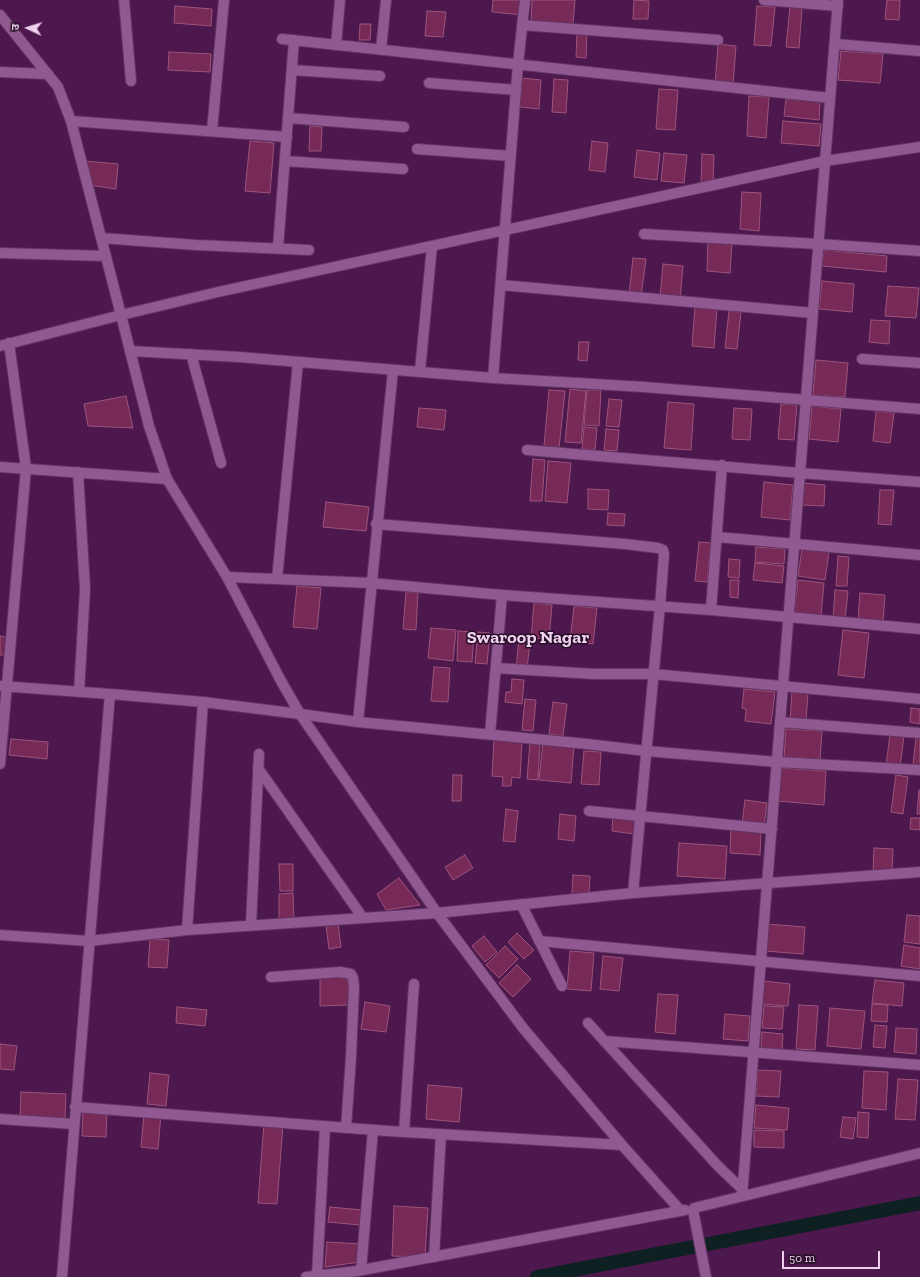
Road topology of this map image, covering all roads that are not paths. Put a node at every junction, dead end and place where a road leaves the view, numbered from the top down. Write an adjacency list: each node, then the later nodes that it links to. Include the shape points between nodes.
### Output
1 (124, 0): 22 (street)
2 (224, 0): 29 (street)
3 (340, 0): 14 (street)
4 (386, 0): 15 (street)
5 (525, 0): 9 (street)
6 (764, 0): 7 (street)
7 (838, 3): 13 (street)
8 (0, 15): 20 (street)
9 (522, 25): 12 (street); 17 (street)
10 (282, 39): 11 (street)
11 (294, 40): 14 (street); 18 (street)
12 (718, 40)
13 (835, 44): 16 (street); 25 (street)
14 (336, 46): 15 (street)
15 (381, 50): 17 (street)
16 (920, 51)
17 (518, 64): 24 (street); 25 (street)
18 (292, 70): 21 (street); 26 (street)
19 (0, 72): 20 (street)
20 (48, 74): 27 (street, via 58,87)
21 (380, 76)
22 (131, 81)
23 (429, 83): 24 (street)
24 (516, 90): 33 (street)
25 (830, 98): 35 (street)
26 (288, 118): 28 (street); 30 (street)
27 (71, 121): 29 (street); 39 (street)
28 (404, 127)
29 (212, 131): 30 (street)
30 (287, 137): 34 (street)
31 (920, 147): 35 (street)
32 (417, 149): 33 (street)
33 (511, 156): 37 (street)
34 (285, 161): 36 (street); 42 (street)
35 (825, 162): 37 (street); 40 (street)
36 (403, 169)
37 (505, 230): 41 (street); 47 (street)
38 (644, 234): 40 (street)
39 (101, 238): 42 (street); 46 (street)
40 (818, 244): 44 (street); 48 (street)
41 (432, 246): 49 (street); 57 (street)
42 (278, 248): 43 (street)
43 (310, 250)
44 (920, 251)
45 (0, 253): 46 (street)
46 (106, 256): 49 (street)
47 (501, 285): 48 (street); 58 (street)
48 (813, 312): 59 (street)
49 (121, 315): 50 (street); 51 (street)
50 (5, 344): 65 (street)
51 (130, 351): 52 (street); 68 (street, via 149,426)
52 (191, 354): 54 (street); 62 (street)
53 (862, 359): 55 (street)
54 (298, 362): 56 (street); 75 (street)
55 (920, 363)
56 (393, 370): 57 (street); 70 (street)
57 (420, 372): 58 (street)
58 (493, 378): 59 (street)
59 (806, 400): 60 (street); 67 (street)
60 (920, 409)
61 (527, 450): 63 (street)
62 (221, 463)
63 (722, 465): 67 (street); 71 (street)
64 (0, 467): 65 (street)
65 (26, 468): 66 (street); 85 (street)
66 (78, 472): 68 (street); 86 (street, via 85,589)
67 (800, 473): 69 (street); 72 (street)
68 (168, 479): 74 (street)
69 (920, 482)
70 (376, 524): 76 (street); 78 (street, via 661,548 664,554)
71 (717, 537): 72 (street); 79 (street)
72 (794, 543): 73 (street); 80 (street)
73 (920, 555)
74 (227, 576): 75 (street); 90 (street)
75 (277, 579): 76 (street)
76 (371, 583): 77 (street); 91 (street)
77 (502, 595): 78 (street); 82 (street)
78 (660, 606): 79 (street); 83 (street)
79 (711, 610): 80 (street)
80 (788, 618): 81 (street); 84 (street)
81 (920, 629)
82 (496, 668): 83 (street, via 594,674); 94 (street)
83 (653, 674): 84 (street); 95 (street)
84 (783, 686): 88 (street); 92 (street)
85 (3, 687): 86 (street); 98 (street)
86 (79, 692): 87 (street)
87 (110, 694): 89 (street); 113 (street)
88 (920, 699)
89 (204, 702): 90 (street); 111 (street)
90 (300, 714): 91 (street); 108 (street)
91 (358, 722): 94 (street)
92 (780, 722): 93 (street); 97 (street)
93 (920, 733)
94 (490, 734): 95 (street)
95 (646, 751): 97 (street); 102 (street)
96 (258, 754): 99 (street)
97 (777, 762): 100 (street); 103 (street)
98 (0, 764)
99 (258, 768): 109 (street); 110 (street)
100 (920, 770)
101 (589, 811): 102 (street)
102 (639, 816): 103 (street); 106 (street)
103 (772, 829): 105 (street)
104 (920, 872): 105 (street)
105 (767, 883): 106 (street); 115 (street)
106 (633, 893): 107 (street)
107 (521, 904): 108 (street); 114 (street)
108 (437, 913): 109 (street); 132 (street, via 523,1028)
109 (363, 918): 110 (street)
110 (251, 925): 111 (street)
111 (187, 930): 113 (street)
112 (0, 935): 113 (street)
113 (89, 941): 124 (street)
114 (539, 941): 115 (street); 119 (street)
115 (761, 961): 116 (street); 122 (street)
116 (920, 976)
117 (271, 977): 128 (street, via 340,972 351,974 353,978)
118 (414, 984): 130 (street)
119 (562, 986)
120 (588, 1023): 121 (street)
121 (604, 1041): 122 (street); 134 (street)
122 (754, 1053): 123 (street); 134 (street)
123 (920, 1065)
124 (75, 1107): 126 (street); 127 (street)
125 (0, 1119): 126 (street)
126 (74, 1124): 140 (street)
127 (325, 1126): 128 (street); 139 (street)
128 (346, 1128): 129 (street)
129 (373, 1130): 130 (street); 138 (street)
130 (404, 1132): 131 (street)
131 (440, 1134): 132 (street); 137 (street)
132 (622, 1145): 136 (street)
133 (920, 1153): 134 (street)
134 (742, 1193): 135 (street)
135 (693, 1209): 136 (street); 142 (street)
136 (680, 1210): 137 (street)
137 (434, 1257): 138 (street)
138 (361, 1270): 139 (street)
139 (317, 1276): 141 (street)
140 (62, 1277)
141 (306, 1277)
142 (706, 1277)

